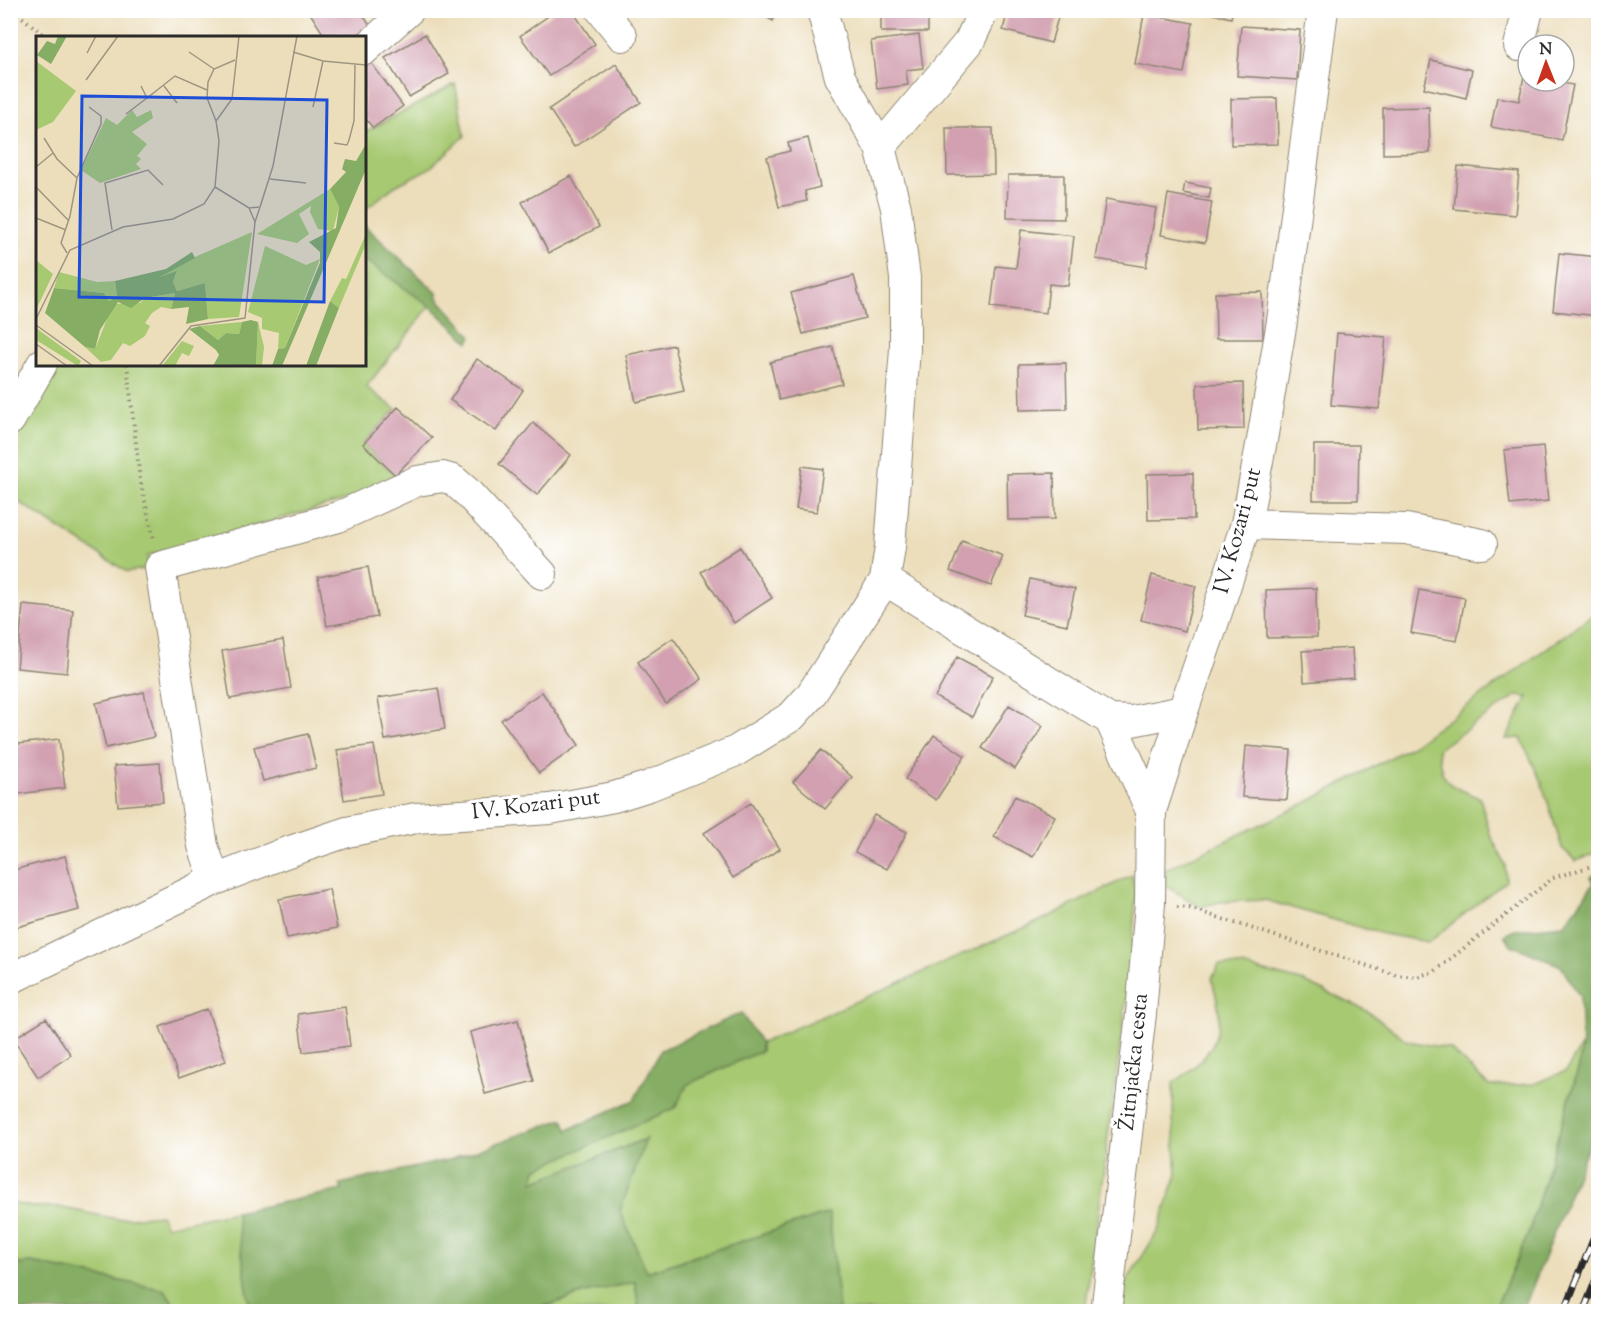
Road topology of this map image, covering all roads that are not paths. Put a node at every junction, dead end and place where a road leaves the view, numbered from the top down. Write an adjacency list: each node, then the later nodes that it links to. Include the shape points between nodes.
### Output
1 (409, 10): 9 (street)
2 (601, 10): 8 (street)
3 (822, 10): 10 (street, IV. Kozari put, via 840,77)
4 (984, 10): 10 (street, via 969,42)
5 (1323, 10): 13 (street, IV. Kozari put, via 1282,321)
6 (1528, 10): 7 (street)
7 (1522, 33)
8 (622, 36)
9 (366, 48)
10 (880, 148): 16 (street, IV. Kozari put, via 896,208 905,278 905,349)
11 (41, 366): 12 (street)
12 (10, 420)
13 (1246, 524): 14 (street, via 1406,529); 17 (street, IV. Kozari put)
14 (1482, 544)
15 (542, 574): 20 (street, via 467,492 443,477 417,481 338,516 160,567 199,821)
16 (885, 580): 18 (street); 20 (street, IV. Kozari put, via 810,696 792,716 736,751 614,797 550,809 416,818 336,836)
17 (1183, 711): 18 (street, via 1132,721); 19 (street, IV. Kozari put)
18 (1110, 720): 19 (street)
19 (1151, 811): 22 (street, Žitnjačka cesta, via 1150,903 1141,1014)
20 (215, 880): 21 (street, IV. Kozari put)
21 (10, 979)
22 (1107, 1311)

